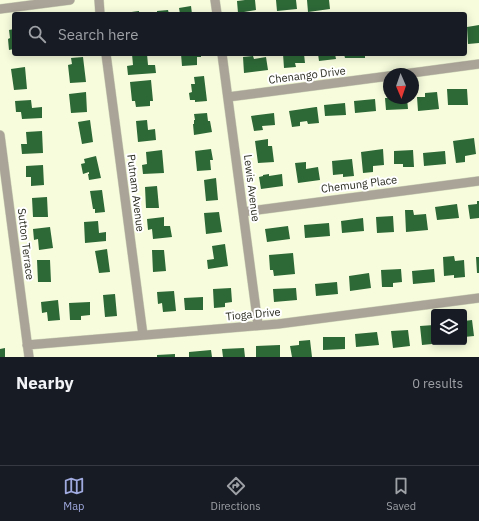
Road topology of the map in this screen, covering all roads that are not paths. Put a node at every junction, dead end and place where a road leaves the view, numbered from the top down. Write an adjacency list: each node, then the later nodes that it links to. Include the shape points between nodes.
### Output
1 (70, 0): 4 (street)
2 (99, 0): 5 (street)
3 (215, 0): 6 (street)
4 (0, 9)
5 (100, 12)
6 (217, 12)
7 (106, 56): 18 (street, Putnam Avenue)
8 (222, 56): 12 (street, Lewis Avenue)
9 (479, 64): 10 (street)
10 (419, 72)
11 (383, 77): 12 (street, Chenango Drive)
12 (228, 97): 15 (street, Lewis Avenue)
13 (0, 135): 19 (street, Sutton Terrace)
14 (479, 181): 15 (street, Chemung Place)
15 (243, 212): 17 (street, Lewis Avenue)
16 (479, 298): 17 (street, Tioga Drive)
17 (258, 325): 18 (street, Tioga Drive)
18 (143, 335): 19 (street, Tioga Drive)
19 (27, 345): 20 (street, Sutton Terrace)
20 (29, 357)

